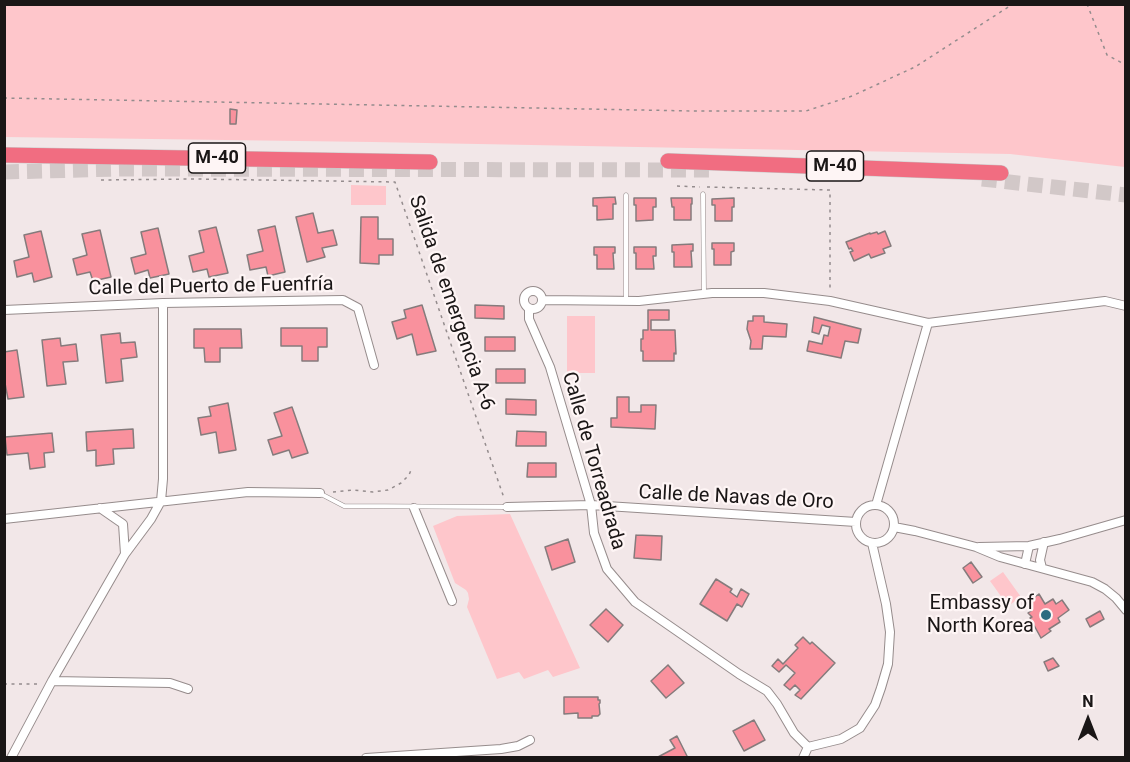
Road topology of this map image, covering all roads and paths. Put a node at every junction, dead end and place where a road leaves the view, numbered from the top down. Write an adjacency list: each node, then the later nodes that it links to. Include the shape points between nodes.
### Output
1 (1013, 4): 4 (path, via 915,67 852,96 806,111)
2 (1088, 4): 3 (path, via 1107,55)
3 (1125, 65)
4 (4, 98)
5 (4, 154): 7 (highway, M-40)
6 (668, 161): 8 (highway, M-40)
7 (430, 162)
8 (1001, 173)
9 (101, 180): 29 (path, Salida de emergencia A-6, via 395,183)
10 (677, 186): 16 (path, via 830,190)
11 (703, 194): 13 (lane)
12 (626, 195): 15 (lane)
13 (704, 294): 15 (street); 16 (street, via 764,293)
14 (542, 300): 15 (street); 19 (street, via 538,308); 19 (street, via 538,292 529,291 524,298)
15 (626, 301)
16 (830, 301): 21 (street)
17 (163, 303): 20 (street, Calle del Puerto de Fuenfría); 22 (street, Calle del Puerto de Fuenfría, via 343,300 358,308); 25 (street)
18 (1125, 306): 21 (street, via 1105,301)
19 (529, 309): 27 (street, Calle de Torreadrada, via 529,319 549,367)
20 (4, 310)
21 (928, 323): 26 (street)
22 (374, 364)
23 (411, 470): 24 (path, via 401,483 388,490)
24 (320, 493): 25 (street, via 248,492); 28 (lane, via 344,506)
25 (161, 501): 30 (street); 39 (street)
26 (876, 505): 33 (street, via 865,508); 34 (street, via 892,515)
27 (591, 506): 29 (street, Calle de Navas de Oro); 33 (street, Calle de Navas de Oro); 48 (street, Calle de Torreadrada, via 594,533 607,569 635,602 767,691 794,734)
28 (414, 507): 29 (lane); 42 (street)
29 (507, 507)
30 (100, 508): 31 (street); 39 (street, via 123,524)
31 (4, 519)
32 (1125, 520): 35 (street)
33 (856, 522): 36 (street, via 859,534)
34 (894, 528): 36 (street, via 888,539); 38 (street)
35 (1044, 542): 37 (street); 41 (street)
36 (872, 543): 48 (street, via 890,632 888,664 881,688 860,728 841,739)
37 (1029, 546): 38 (street); 40 (street)
38 (976, 547): 40 (street)
39 (125, 554): 44 (street)
40 (1025, 564): 41 (street)
41 (1042, 568): 43 (street, via 1092,582 1116,598)
42 (452, 601)
43 (1125, 610)
44 (51, 683): 45 (path); 46 (street, via 170,683); 50 (street)
45 (4, 684)
46 (188, 689)
47 (530, 740): 49 (street)
48 (808, 747): 52 (street)
49 (501, 753): 51 (street)
50 (11, 758)
51 (366, 758)
52 (803, 758)

